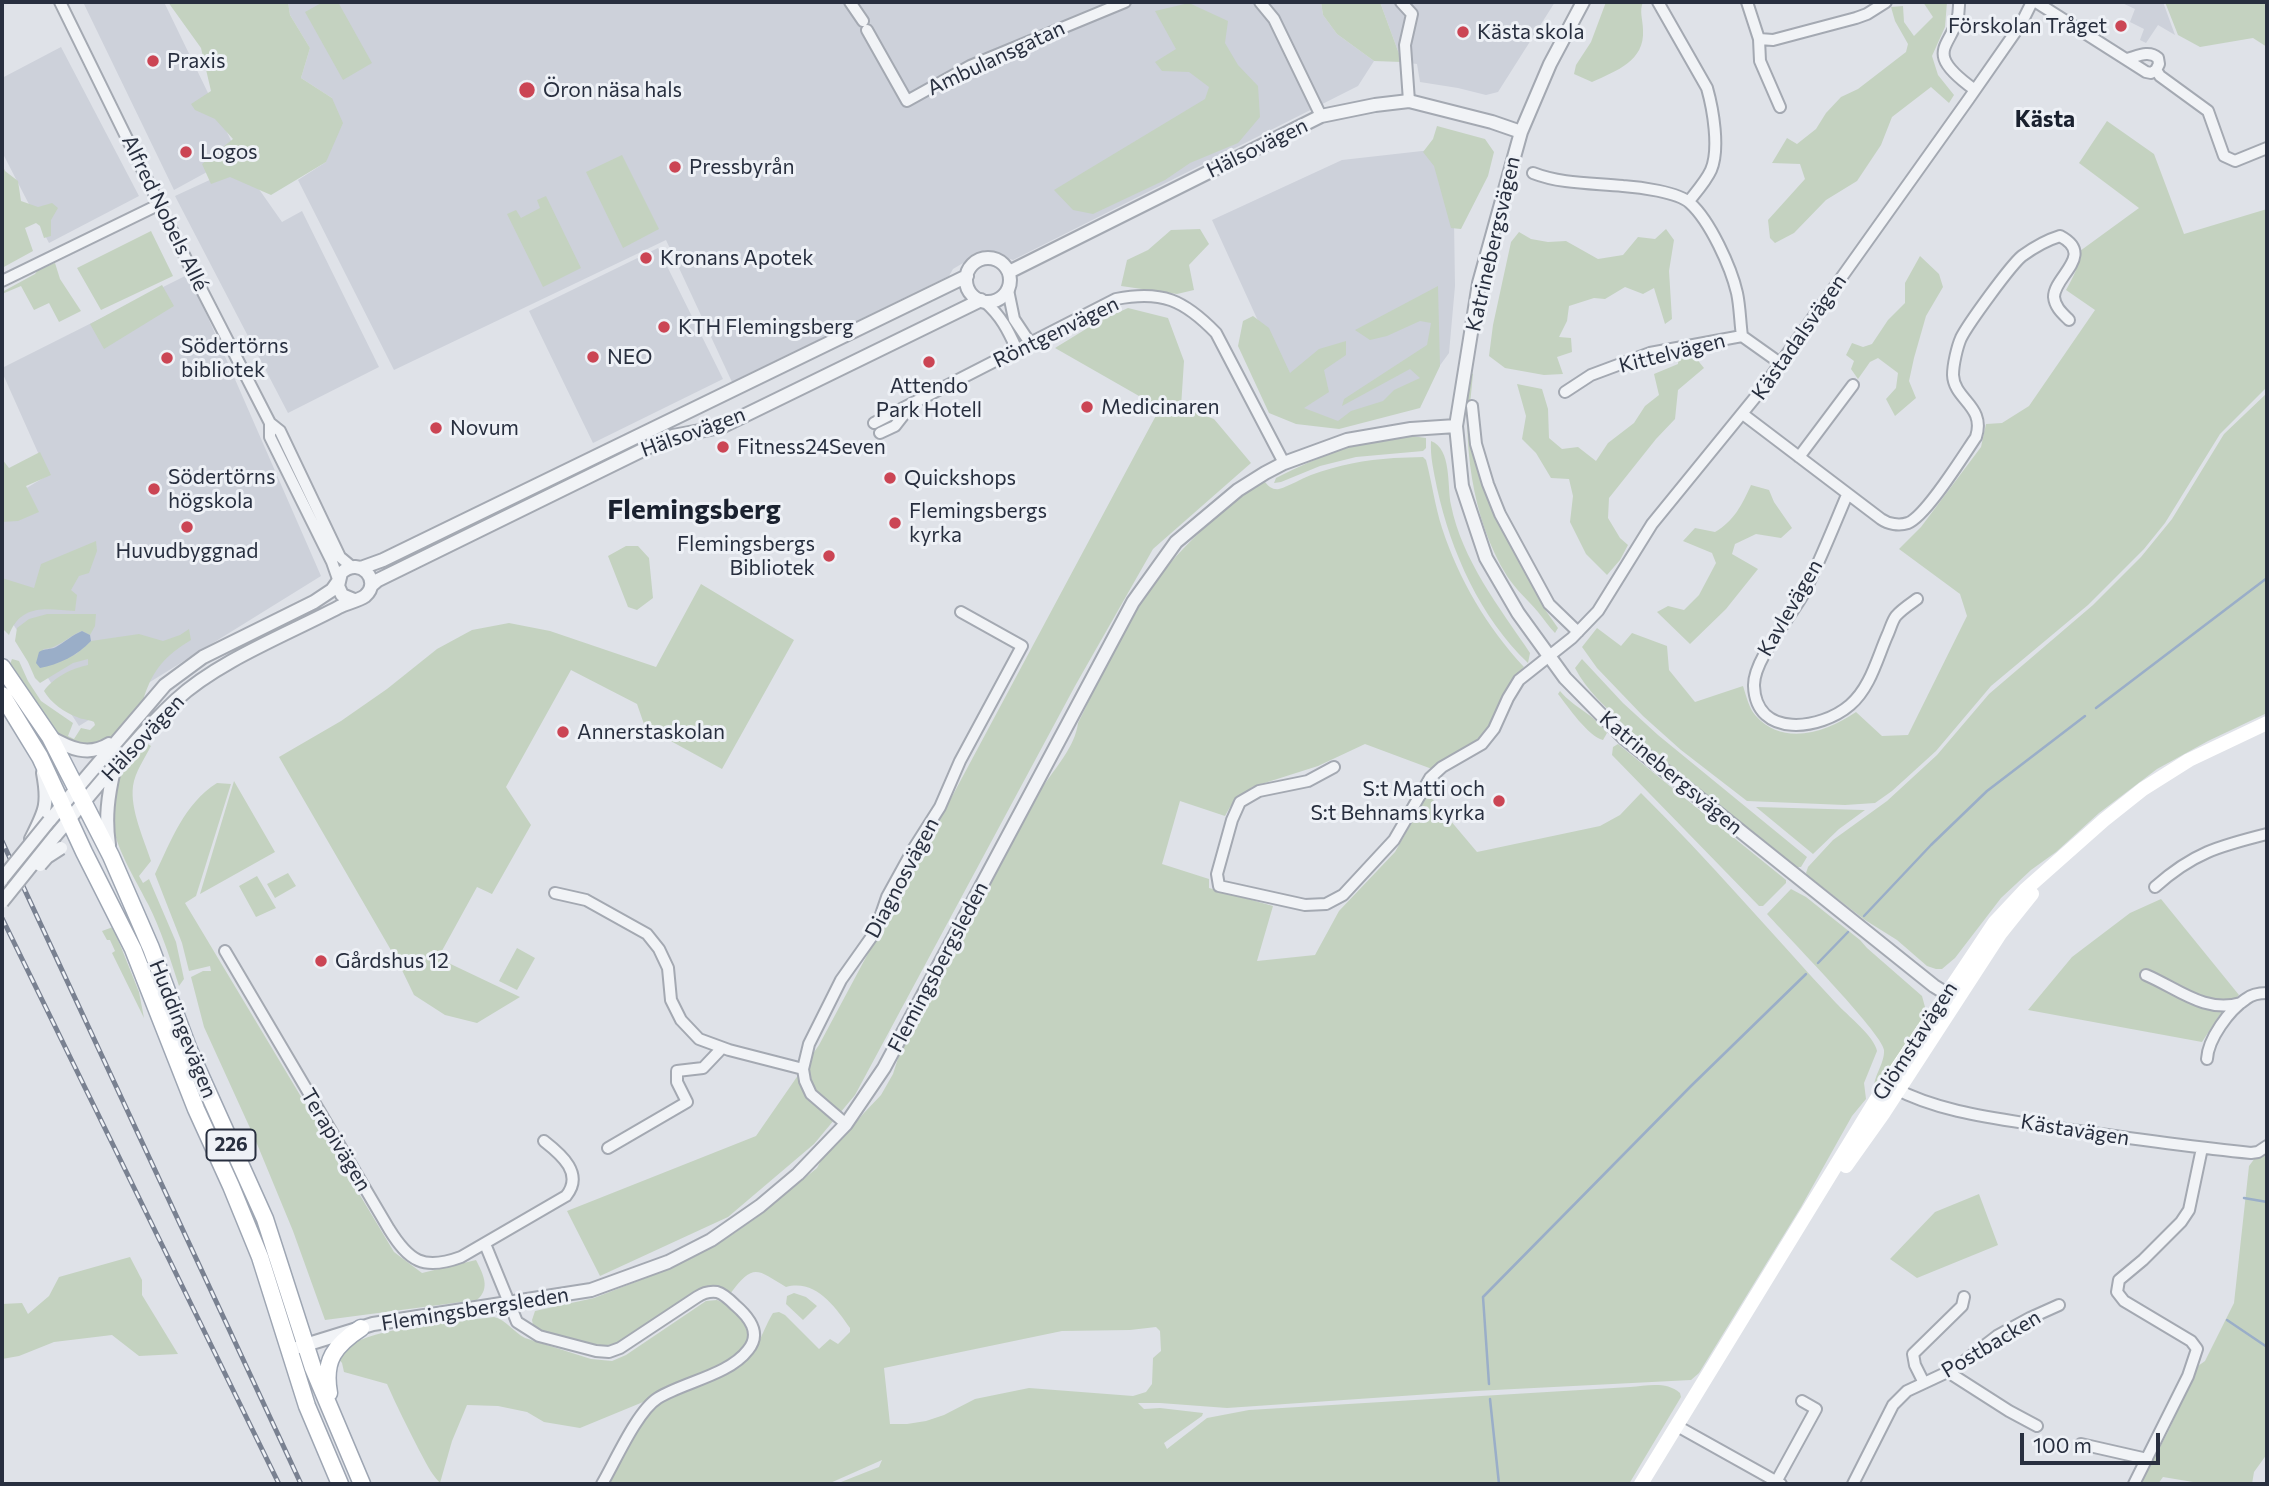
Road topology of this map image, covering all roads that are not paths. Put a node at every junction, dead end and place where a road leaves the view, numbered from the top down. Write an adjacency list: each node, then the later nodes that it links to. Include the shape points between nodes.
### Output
1 (60, 2): 23 (street, Alfred Nobels Allé)
2 (850, 2): 3 (street, Ambulansgatan, via 906,101 970,66)
3 (1125, 2)
4 (1260, 2): 18 (street, via 1275,19)
5 (1401, 2): 16 (street, via 1412,14 1405,45)
6 (1583, 2): 19 (street, Katrinebergsvägen)
7 (1658, 2): 22 (street, via 1711,100 1715,154 1712,167)
8 (1747, 2): 12 (street)
9 (1886, 2): 12 (street, via 1856,18 1782,38)
10 (1959, 2): 15 (street, via 1943,50 1955,76)
11 (2034, 2): 13 (street); 15 (street, Kästadalsvägen)
12 (1759, 38): 17 (street, via 1760,61)
13 (2127, 59): 14 (street, via 2147,72); 14 (street, via 2154,55)
14 (2157, 70): 20 (street, via 2208,111 2224,156 2235,161)
15 (1975, 90): 33 (street, Kästadalsvägen)
16 (1409, 101): 18 (street, Hälsovägen); 19 (street, Hälsovägen)
17 (1780, 107)
18 (1321, 116): 24 (street, Hälsovägen)
19 (1521, 132): 39 (street, Katrinebergsvägen, via 1479,284)
20 (2267, 148)
21 (1533, 173): 22 (street, via 1550,180 1650,190)
22 (1689, 201): 30 (street, Kittelvägen, via 1714,237 1729,270)
23 (160, 204): 26 (street); 38 (street, Alfred Nobels Allé)
24 (1009, 272): 25 (street, via 1001,262 983,258 972,265); 27 (street)
25 (967, 276): 28 (street, via 968,288); 44 (street, Hälsovägen, via 383,560)
26 (2, 281)
27 (1008, 290): 28 (street, via 998,300); 31 (street, via 1014,319)
28 (983, 301): 32 (street, via 1005,323); 46 (street, Hälsovägen, via 721,427 661,441)
29 (2069, 320): 43 (street, via 2054,300 2074,259 2071,245 2060,236 2016,262 1960,340 1955,384 1976,415 1979,429 1926,506 1907,523 1896,524)
30 (1742, 336): 33 (street, Kittelvägen); 35 (street, Kittelvägen, via 1650,354 1591,375)
31 (1030, 343): 32 (street, Röntgenvägen); 42 (street, Röntgenvägen, via 1116,299 1138,295 1181,303 1216,333)
32 (1017, 350): 40 (street, Röntgenvägen, via 913,403)
33 (1780, 363): 37 (street, Kästadalsvägen)
34 (1853, 385): 41 (street)
35 (1565, 392)
36 (1472, 406): 50 (street, via 1476,444 1500,514 1549,604)
37 (1744, 415): 41 (street); 50 (street, Kästadalsvägen, via 1658,515 1608,598)
38 (270, 423): 44 (street, Alfred Nobels Allé, via 280,431 340,557); 45 (street, Alfred Nobels Allé, via 270,437)
39 (1456, 426): 42 (street, Flemingsbergsleden, via 1347,440); 51 (street, Katrinebergsvägen, via 1462,486 1486,558)
40 (877, 428)
41 (1799, 457): 43 (street)
42 (1284, 463): 80 (street, Flemingsbergsleden, via 1238,490 1175,542 1133,602 884,1068)
43 (1847, 495): 47 (street, Kavlevägen, via 1803,594 1758,665 1754,685 1761,707 1773,719 1795,726 1848,707 1867,684 1896,616)
44 (356, 567): 45 (street, via 344,570); 46 (street, via 369,577)
45 (338, 581): 48 (street, via 342,595); 56 (street, Hälsovägen, via 314,602 203,657 165,685)
46 (371, 586): 48 (street, via 366,595)
47 (1917, 599)
48 (354, 600): 58 (street, Hälsovägen, via 210,674 177,699)
49 (961, 612): 78 (street, Diagnosvägen, via 1022,646 940,807 887,897 875,932 841,980 813,1034)
50 (1578, 632): 51 (street, Kästadalsvägen)
51 (1549, 656): 59 (street, Kästadalsvägen, via 1515,684 1489,736 1430,778 1394,841 1343,895 1326,904 1305,905 1221,887 1216,874 1240,803 1259,791 1308,781); 74 (street, Katrinebergsvägen, via 1624,738)
52 (2, 667): 55 (main road, Huddingevägen / 226)
53 (2, 695): 57 (main road, Huddingevägen / 226)
54 (2267, 723): 74 (main road, Glömstavägen, via 2159,778 2072,848)
55 (50, 737): 56 (street, via 72,749 89,751); 60 (main road, Huddingevägen / 226)
56 (118, 738): 60 (street, Hälsovägen)
57 (40, 757): 61 (main road, Huddingevägen / 226); 62 (street)
58 (116, 766): 60 (street, Hälsovägen); 66 (street, via 106,808)
59 (1334, 767)
60 (80, 795): 61 (street); 66 (main road, Huddingevägen / 226)
61 (67, 812): 62 (street); 64 (street); 65 (main road, Huddingevägen / 226)
62 (46, 817): 67 (street, bridge)
63 (2267, 834): 68 (street, via 2205,852)
64 (58, 842): 65 (street); 70 (street, bridge)
65 (84, 852): 91 (main road, Huddingevägen / 226, via 133,949 196,1109 232,1185)
66 (111, 856): 90 (main road, Huddingevägen / 226, via 189,1050 265,1219)
67 (2, 879)
68 (2155, 887)
69 (555, 893): 76 (street, via 586,900 648,934 668,968 671,1000 681,1020 699,1039)
70 (2, 904)
71 (225, 951): 85 (street, Terapivägen, via 402,1250 421,1262 447,1262)
72 (2146, 975): 75 (street, via 2205,1004)
73 (2267, 993): 75 (street)
74 (1952, 997): 79 (main road, Glömstavägen)
75 (2241, 1003): 77 (street, via 2212,1042)
76 (722, 1048): 78 (street); 83 (street, via 703,1068 677,1071 687,1102)
77 (2207, 1059)
78 (803, 1069): 80 (street, via 811,1094)
79 (1892, 1088): 84 (street, Kästavägen, via 1960,1111); 96 (main road, Glömstavägen)
80 (846, 1124): 87 (street, Flemingsbergsleden, via 799,1174 711,1240 668,1262 591,1290)
81 (544, 1141): 85 (street, Terapivägen, via 563,1157 574,1178 572,1189)
82 (2267, 1146): 84 (street, Kästavägen, via 2251,1153)
83 (608, 1148)
84 (2202, 1148): 99 (street, via 2187,1215 2120,1277 2117,1285 2124,1301 2197,1349)
85 (485, 1244): 87 (street)
86 (1964, 1297): 93 (street, via 1962,1306 1913,1354)
87 (511, 1304): 89 (street, Flemingsbergsleden); 103 (street, via 517,1322 539,1336 603,1352 620,1348 709,1292 726,1297 749,1318 754,1338 744,1355 654,1400)
88 (2059, 1305): 92 (street, Postbacken, via 1997,1336)
89 (361, 1328): 90 (street, Flemingsbergsleden); 95 (main road, via 342,1341 329,1362 327,1380)
90 (306, 1345): 91 (street, Flemingsbergsleden); 95 (main road, Huddingevägen / 226)
91 (289, 1350): 101 (main road, Huddingevägen / 226)
92 (1948, 1372): 93 (street, Postbacken); 97 (street)
93 (1924, 1383): 105 (street, Postbacken, via 1895,1401)
94 (1802, 1401): 100 (street, via 1816,1409)
95 (334, 1416): 102 (main road, Huddingevägen / 226)
96 (1677, 1426): 100 (street); 104 (main road, Glömstavägen)
97 (2037, 1426)
98 (2081, 1444): 99 (street)
99 (2147, 1459): 106 (street)
100 (1779, 1483)
101 (340, 1484)
102 (362, 1484)
103 (602, 1484)
104 (1641, 1484)
105 (1853, 1484)
106 (2134, 1484)

